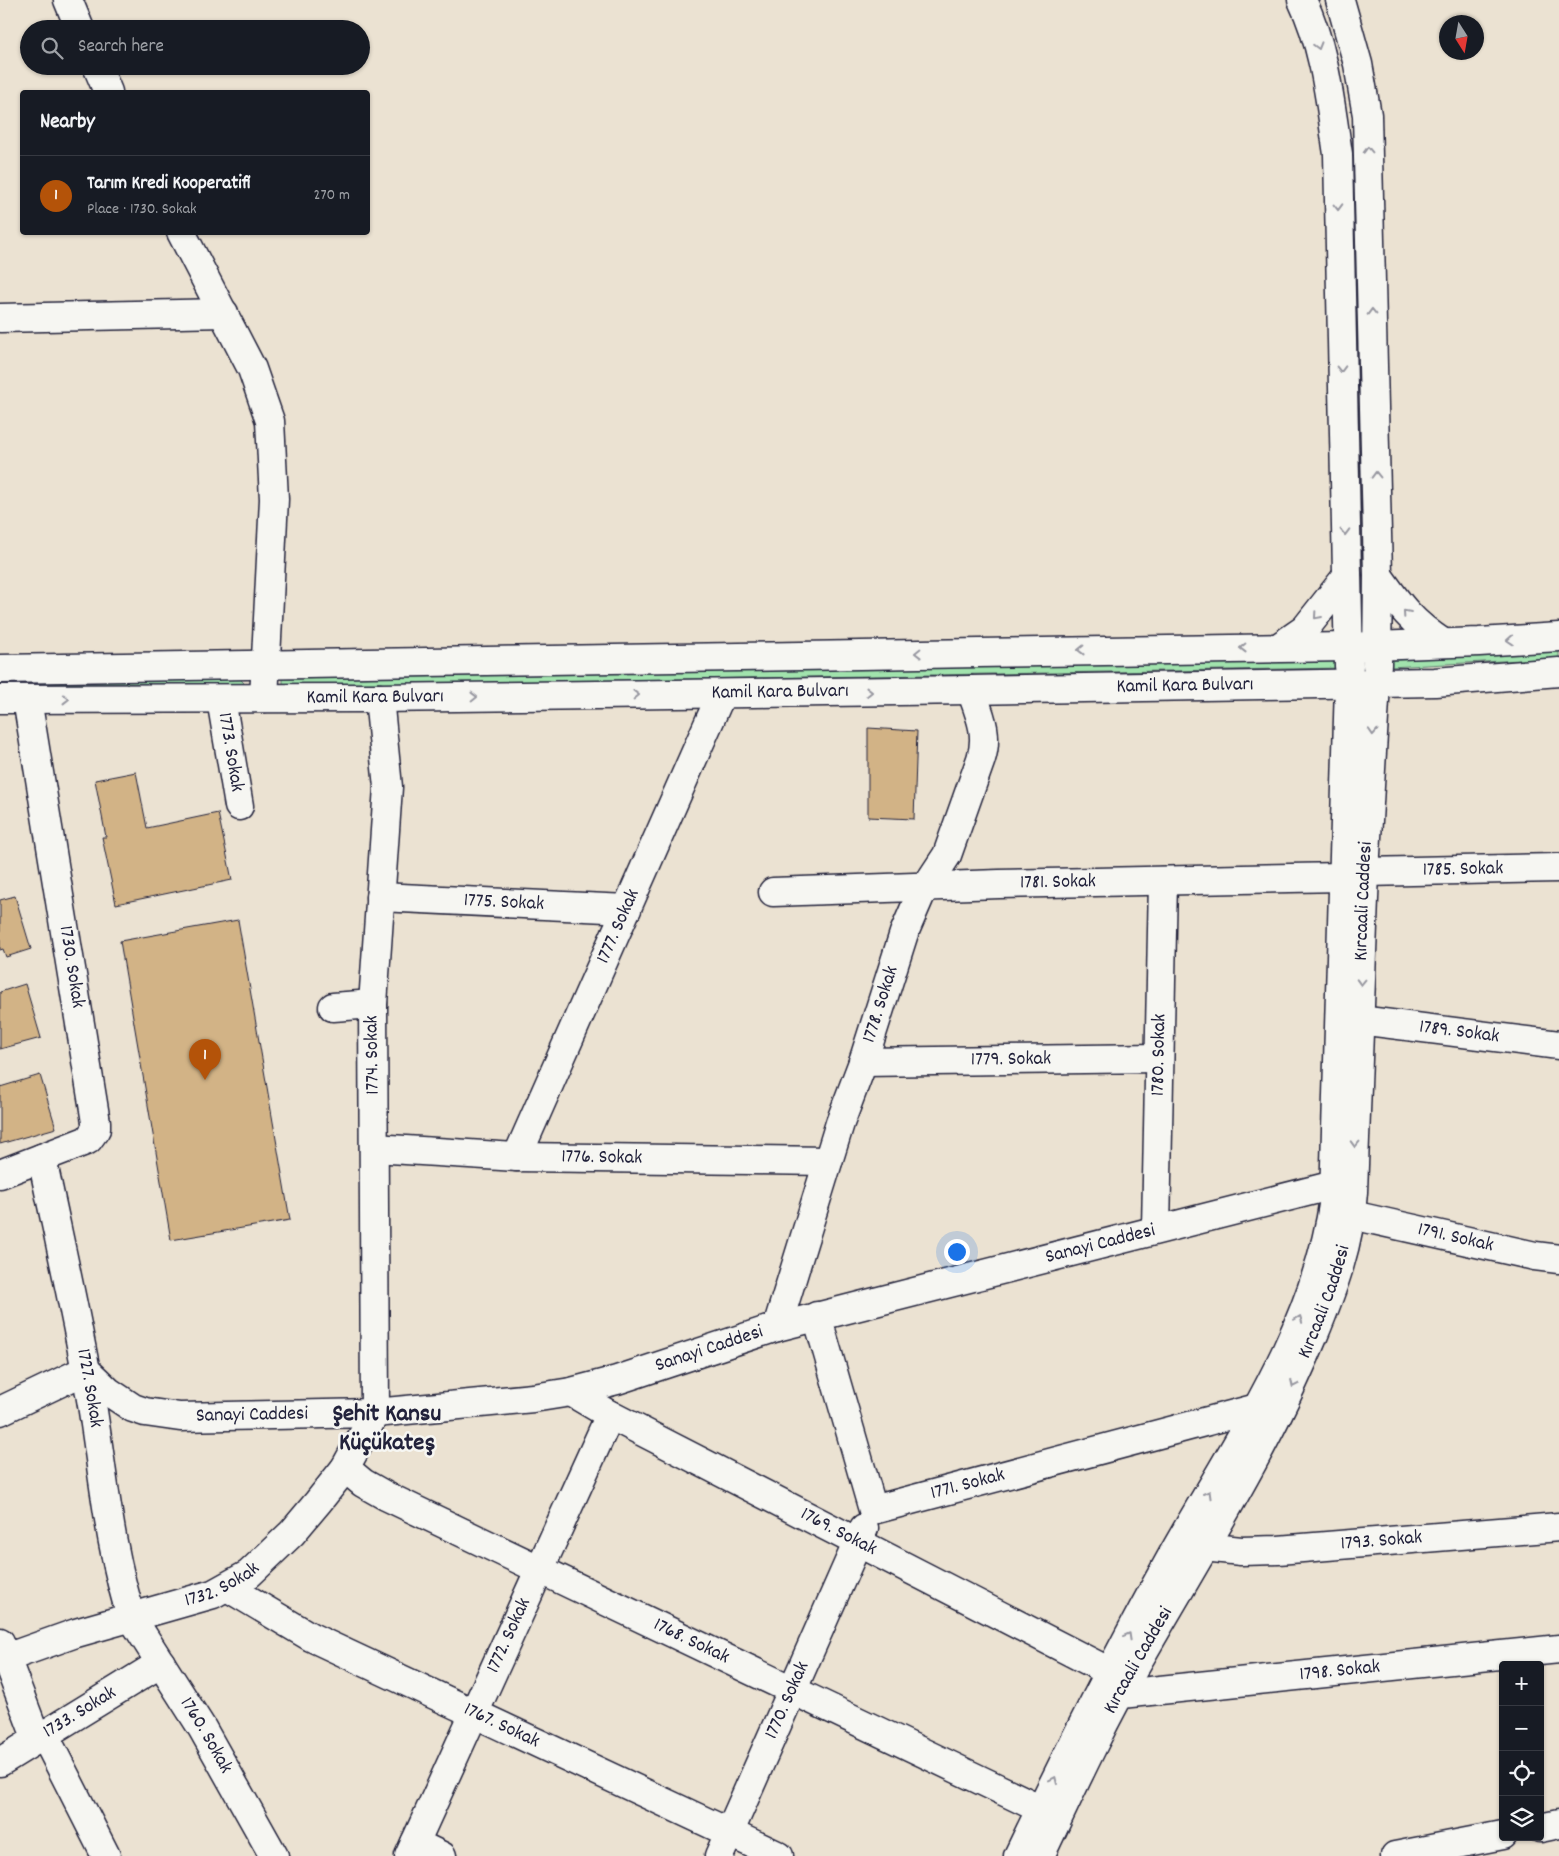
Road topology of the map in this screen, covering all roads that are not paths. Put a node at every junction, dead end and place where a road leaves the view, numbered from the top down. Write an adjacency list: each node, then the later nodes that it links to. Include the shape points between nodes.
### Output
1 (68, 0): 4 (street)
2 (1302, 0): 11 (street, Kırcaali Caddesi, one-way to 11, via 1319,48 1338,154)
3 (1340, 0): 10 (street, Kırcaali Caddesi, one-way to 3, via 1367,115 1358,64)
4 (76, 20)
5 (100, 75): 6 (street)
6 (107, 90)
7 (183, 235): 8 (street)
8 (224, 313): 9 (street); 17 (street, via 252,369 270,421 274,498)
9 (0, 318)
10 (1378, 575): 13 (street, one-way to 10, via 1419,627); 14 (street, Kırcaali Caddesi)
11 (1346, 578): 15 (street, one-way to 15, via 1305,629); 16 (street, Kırcaali Caddesi)
12 (1559, 636): 13 (street, Kamil Kara Bulvarı, one-way to 13)
13 (1443, 643): 14 (street, Kamil Kara Bulvarı)
14 (1378, 646): 16 (street, Kamil Kara Bulvarı); 20 (street, Kırcaali Caddesi)
15 (1279, 647): 16 (street, Kamil Kara Bulvarı); 17 (street, Kamil Kara Bulvarı, one-way to 17)
16 (1348, 647): 21 (street, Kırcaali Caddesi)
17 (267, 664): 18 (street, Kamil Kara Bulvarı); 26 (street)
18 (0, 668)
19 (1559, 672): 20 (street, Kamil Kara Bulvarı)
20 (1376, 683): 21 (street, Kamil Kara Bulvarı); 31 (street, Kırcaali Caddesi, one-way to 31)
21 (1349, 684): 22 (street, Kamil Kara Bulvarı); 31 (street, Kırcaali Caddesi)
22 (971, 690): 23 (street, Kamil Kara Bulvarı, one-way to 22); 33 (street, 1778. Sokak, via 982,720 985,747 947,855)
23 (721, 695): 27 (street, Kamil Kara Bulvarı, one-way to 23); 36 (street, 1777. Sokak)
24 (0, 698): 28 (street, Kamil Kara Bulvarı)
25 (222, 698): 26 (street, Kamil Kara Bulvarı); 28 (street, Kamil Kara Bulvarı, one-way to 25); 29 (street, 1773. Sokak)
26 (264, 698): 27 (street, Kamil Kara Bulvarı)
27 (379, 698): 35 (street, 1774. Sokak, via 388,787)
28 (27, 699): 45 (street, 1730. Sokak, via 96,1122 93,1135 88,1140)
29 (239, 806)
30 (1559, 868): 31 (street, 1785. Sokak)
31 (1354, 874): 32 (street, 1781. Sokak); 39 (street, Kırcaali Caddesi, one-way to 39); 48 (street, Kırcaali Caddesi)
32 (1162, 880): 33 (street, 1781. Sokak); 41 (street, 1780. Sokak)
33 (928, 886): 34 (street, 1781. Sokak); 42 (street, 1778. Sokak, via 904,933)
34 (773, 892)
35 (380, 897): 36 (street, 1775. Sokak); 37 (street, 1774. Sokak)
36 (627, 909): 44 (street, 1777. Sokak)
37 (373, 1004): 38 (street); 43 (street, 1774. Sokak)
38 (333, 1007)
39 (1359, 1020): 40 (street, 1789. Sokak); 49 (street, Kırcaali Caddesi, one-way to 49)
40 (1559, 1045)
41 (1159, 1058): 42 (street, 1779. Sokak); 50 (street, 1780. Sokak)
42 (863, 1062): 46 (street, 1778. Sokak)
43 (374, 1148): 44 (street, 1776. Sokak); 58 (street, 1774. Sokak)
44 (517, 1157): 46 (street, 1776. Sokak)
45 (42, 1158): 47 (street, 1730. Sokak); 54 (street, 1727. Sokak)
46 (828, 1161): 53 (street, 1778. Sokak)
47 (0, 1174)
48 (1334, 1184): 50 (street, Sanayi Caddesi); 56 (street, Kırcaali Caddesi, one-way to 48, via 1313,1283 1332,1217)
49 (1352, 1215): 51 (street, 1791. Sokak); 64 (street, Kırcaali Caddesi, one-way to 64, via 1338,1274 1295,1382)
50 (1156, 1229): 52 (street, Sanayi Caddesi)
51 (1559, 1259)
52 (817, 1316): 53 (street, Sanayi Caddesi); 61 (street)
53 (777, 1327): 55 (street, Sanayi Caddesi)
54 (86, 1370): 57 (street); 58 (street, Sanayi Caddesi, via 121,1401 159,1415); 67 (street, 1727. Sokak, via 117,1558)
55 (571, 1392): 58 (street, Sanayi Caddesi); 59 (street, 1769. Sokak)
56 (1257, 1408): 61 (street, 1771. Sokak); 71 (street, Kırcaali Caddesi, one-way to 56)
57 (0, 1411)
58 (375, 1413): 60 (street, 1732. Sokak)
59 (610, 1415): 63 (street, 1769. Sokak); 65 (street, 1772. Sokak)
60 (345, 1468): 65 (street, 1768. Sokak, via 379,1493); 66 (street, 1732. Sokak, via 280,1545 249,1574)
61 (873, 1510): 63 (street, 1770. Sokak)
62 (1559, 1527): 64 (street, 1793. Sokak, via 1278,1550)
63 (857, 1544): 71 (street, 1769. Sokak); 72 (street, 1770. Sokak)
64 (1204, 1547): 71 (street, Kırcaali Caddesi)
65 (540, 1569): 72 (street, 1768. Sokak); 73 (street, 1772. Sokak)
66 (227, 1587): 67 (street, 1732. Sokak); 73 (street, 1767. Sokak, via 311,1637)
67 (132, 1618): 69 (street, 1732. Sokak); 70 (street, 1760. Sokak)
68 (1559, 1649): 71 (street, 1798. Sokak)
69 (2, 1653): 74 (street)
70 (160, 1663): 74 (street, 1733. Sokak); 84 (street, 1760. Sokak, via 227,1769)
71 (1114, 1683): 76 (street, Kırcaali Caddesi, one-way to 71); 88 (street, Kırcaali Caddesi, via 1083,1765)
72 (794, 1690): 76 (street, 1768. Sokak); 80 (street, 1770. Sokak)
73 (476, 1713): 80 (street, 1767. Sokak); 81 (street, 1772. Sokak)
74 (41, 1738): 75 (street, 1733. Sokak); 83 (street)
75 (0, 1762)
76 (1040, 1809): 87 (street, Kırcaali Caddesi)
77 (1559, 1824): 78 (street)
78 (1544, 1827)
79 (1499, 1836): 82 (street)
80 (724, 1845): 86 (street, 1767. Sokak)
81 (412, 1850): 85 (street)
82 (1407, 1855)
83 (106, 1856)
84 (274, 1856)
85 (442, 1856)
86 (779, 1856)
87 (1018, 1856)
88 (1040, 1856)

